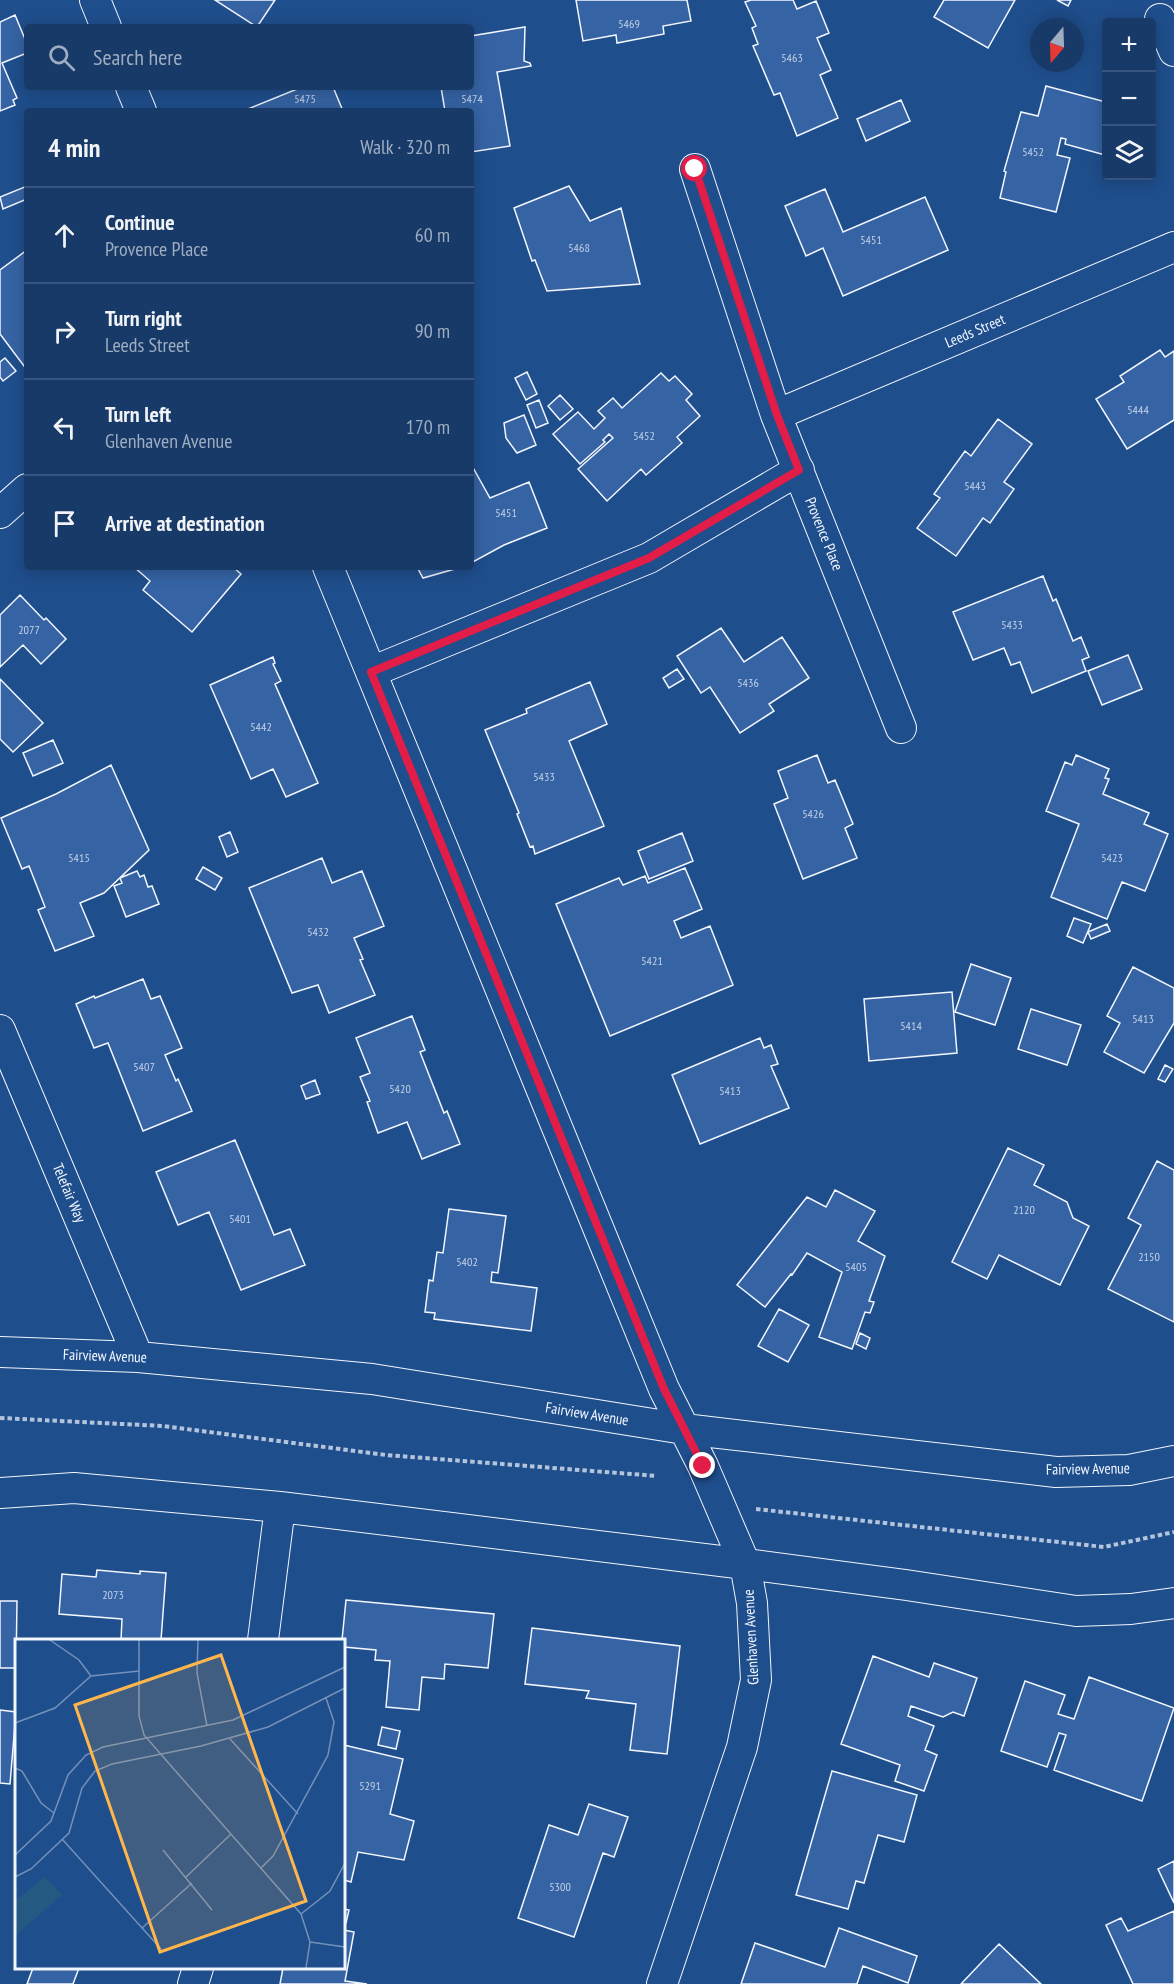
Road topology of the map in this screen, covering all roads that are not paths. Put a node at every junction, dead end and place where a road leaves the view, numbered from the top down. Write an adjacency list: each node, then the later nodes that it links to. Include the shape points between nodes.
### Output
1 (95, 0): 3 (street)
2 (1160, 19): 4 (street)
3 (105, 24)
4 (1174, 51)
5 (132, 90): 6 (street)
6 (140, 108)
7 (695, 169): 9 (street, Provence Place)
8 (1174, 247): 9 (street, Leeds Street)
9 (777, 415): 10 (street, Provence Place)
10 (799, 470): 14 (street, via 649,558); 15 (street, Provence Place)
11 (24, 492): 12 (street)
12 (0, 513)
13 (329, 570): 14 (street, Glenhaven Avenue)
14 (371, 672): 19 (street, Glenhaven Avenue, via 664,1389)
15 (901, 728)
16 (0, 1030): 18 (street, Telefair Way)
17 (0, 1352): 18 (street, Fairview Avenue)
18 (138, 1357): 19 (street, Fairview Avenue, via 372,1379)
19 (684, 1429): 20 (street, Fairview Avenue, via 1056,1472 1128,1470); 23 (street, Glenhaven Avenue)
20 (1174, 1461)
21 (0, 1493): 22 (street, via 74,1488)
22 (280, 1507): 23 (street); 25 (street)
23 (744, 1564): 24 (street, via 1076,1611); 28 (street, Glenhaven Avenue, via 752,1603 756,1680 742,1747)
24 (1174, 1603)
25 (263, 1639)
26 (198, 1969): 27 (street)
27 (193, 1984)
28 (662, 1984)

